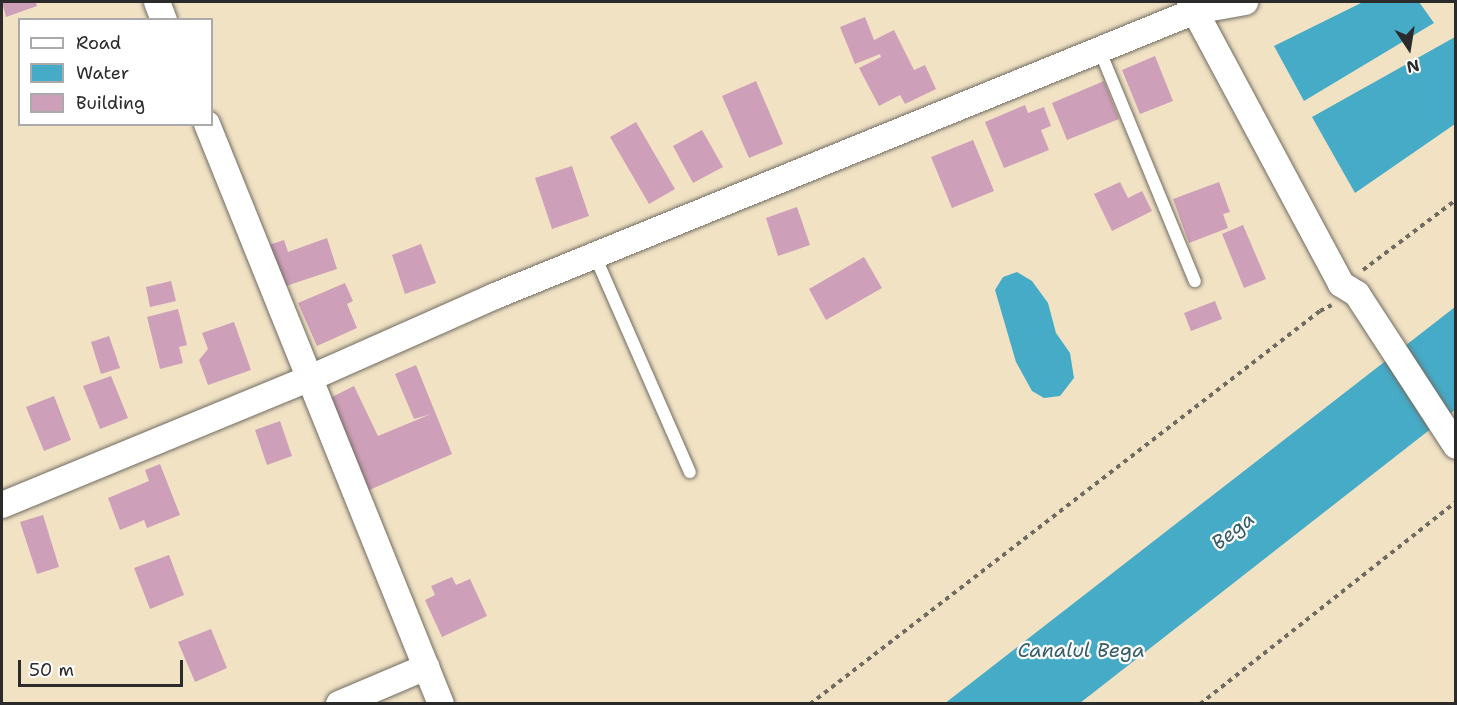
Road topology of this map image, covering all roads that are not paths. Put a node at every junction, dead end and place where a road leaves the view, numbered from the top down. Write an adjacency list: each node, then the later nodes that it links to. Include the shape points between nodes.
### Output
1 (157, 2): 4 (street)
2 (1245, 2): 3 (street)
3 (1192, 6): 5 (street); 10 (street, via 1349,289)
4 (163, 18)
5 (1100, 51): 7 (street); 8 (lane)
6 (208, 126): 9 (street)
7 (595, 256): 9 (street); 11 (lane)
8 (1195, 281)
9 (310, 378): 12 (street); 13 (street)
10 (1449, 438)
11 (690, 472)
12 (2, 505)
13 (426, 667): 14 (street); 15 (street)
14 (339, 704)
15 (441, 704)

